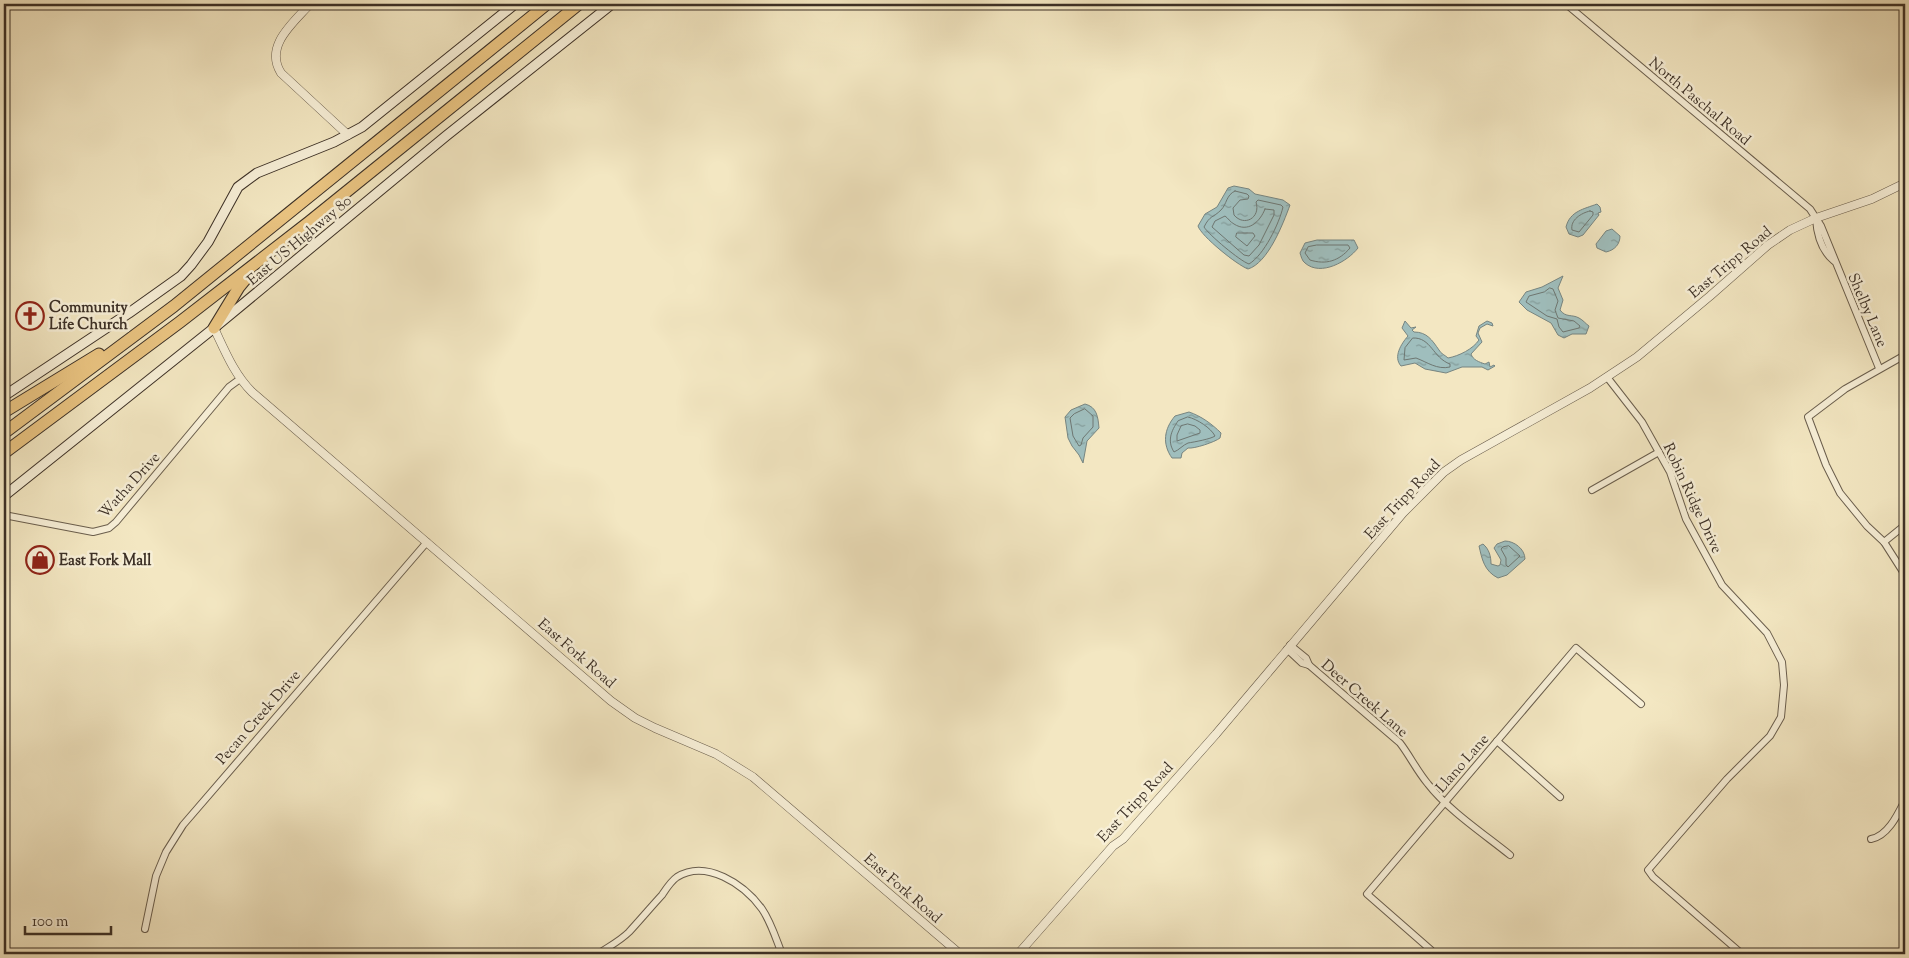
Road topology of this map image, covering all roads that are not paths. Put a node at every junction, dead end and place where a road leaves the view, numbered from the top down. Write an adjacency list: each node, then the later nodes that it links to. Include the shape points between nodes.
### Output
1 (310, 4): 7 (street, via 278,41 276,65)
2 (515, 4): 7 (main road, via 375,118)
3 (547, 4): 11 (highway)
4 (579, 4): 10 (highway)
5 (612, 4): 12 (main road, East US Highway 80)
6 (1566, 4): 9 (street, North Paschal Road, via 1803,203)
7 (348, 135): 17 (main road, via 249,178 238,187 208,242 180,276)
8 (1905, 183): 9 (street, East Tripp Road, via 1872,199)
9 (1816, 218): 14 (street, Shelby Lane, via 1816,229 1826,254 1834,262); 15 (street, East Tripp Road, via 1768,245 1637,357)
10 (284, 241): 12 (highway, via 239,287); 21 (highway)
11 (174, 306): 18 (highway); 19 (highway)
12 (214, 328): 16 (street, East Fork Road); 23 (main road, East US Highway 80)
13 (1905, 355): 14 (street)
14 (1879, 368): 27 (street, via 1808,417 1840,493)
15 (1607, 377): 20 (street, Robin Ridge Drive, via 1642,422); 29 (street, East Tripp Road, via 1461,460 1437,478)
16 (240, 379): 24 (street, Watha Drive, via 229,387 108,528 93,532); 26 (street, East Fork Road)
17 (4, 396)
18 (4, 412)
19 (4, 433)
20 (1659, 452): 22 (street); 43 (street, Robin Ridge Drive, via 1670,472 1686,519 1722,585 1767,633 1782,662 1781,717 1770,736 1727,779 1648,870)
21 (4, 453)
22 (1592, 490)
23 (4, 496)
24 (4, 515)
25 (1905, 525): 27 (street)
26 (427, 542): 37 (street, Pecan Creek Drive, via 183,825 156,876); 41 (street, East Fork Road, via 611,701 635,718 716,754 753,778)
27 (1884, 542): 28 (street)
28 (1905, 575)
29 (1288, 647): 34 (street, Deer Creek Lane, via 1306,658 1309,665 1400,743 1428,786); 42 (street, East Tripp Road, via 1124,839 1113,846)
30 (1641, 704): 31 (street, Llano Lane, via 1576,648)
31 (1497, 742): 32 (street); 34 (street, Llano Lane)
32 (1560, 797)
33 (1905, 800): 35 (street, via 1888,828)
34 (1445, 802): 36 (street, Deer Creek Lane); 38 (street, Llano Lane, via 1367,894)
35 (1871, 839)
36 (1510, 855)
37 (145, 930)
38 (1431, 950)
39 (598, 954): 40 (street, via 627,934 675,878 701,870 726,878 757,904 768,919)
40 (782, 954)
41 (960, 954)
42 (1018, 954)
43 (1742, 954)

